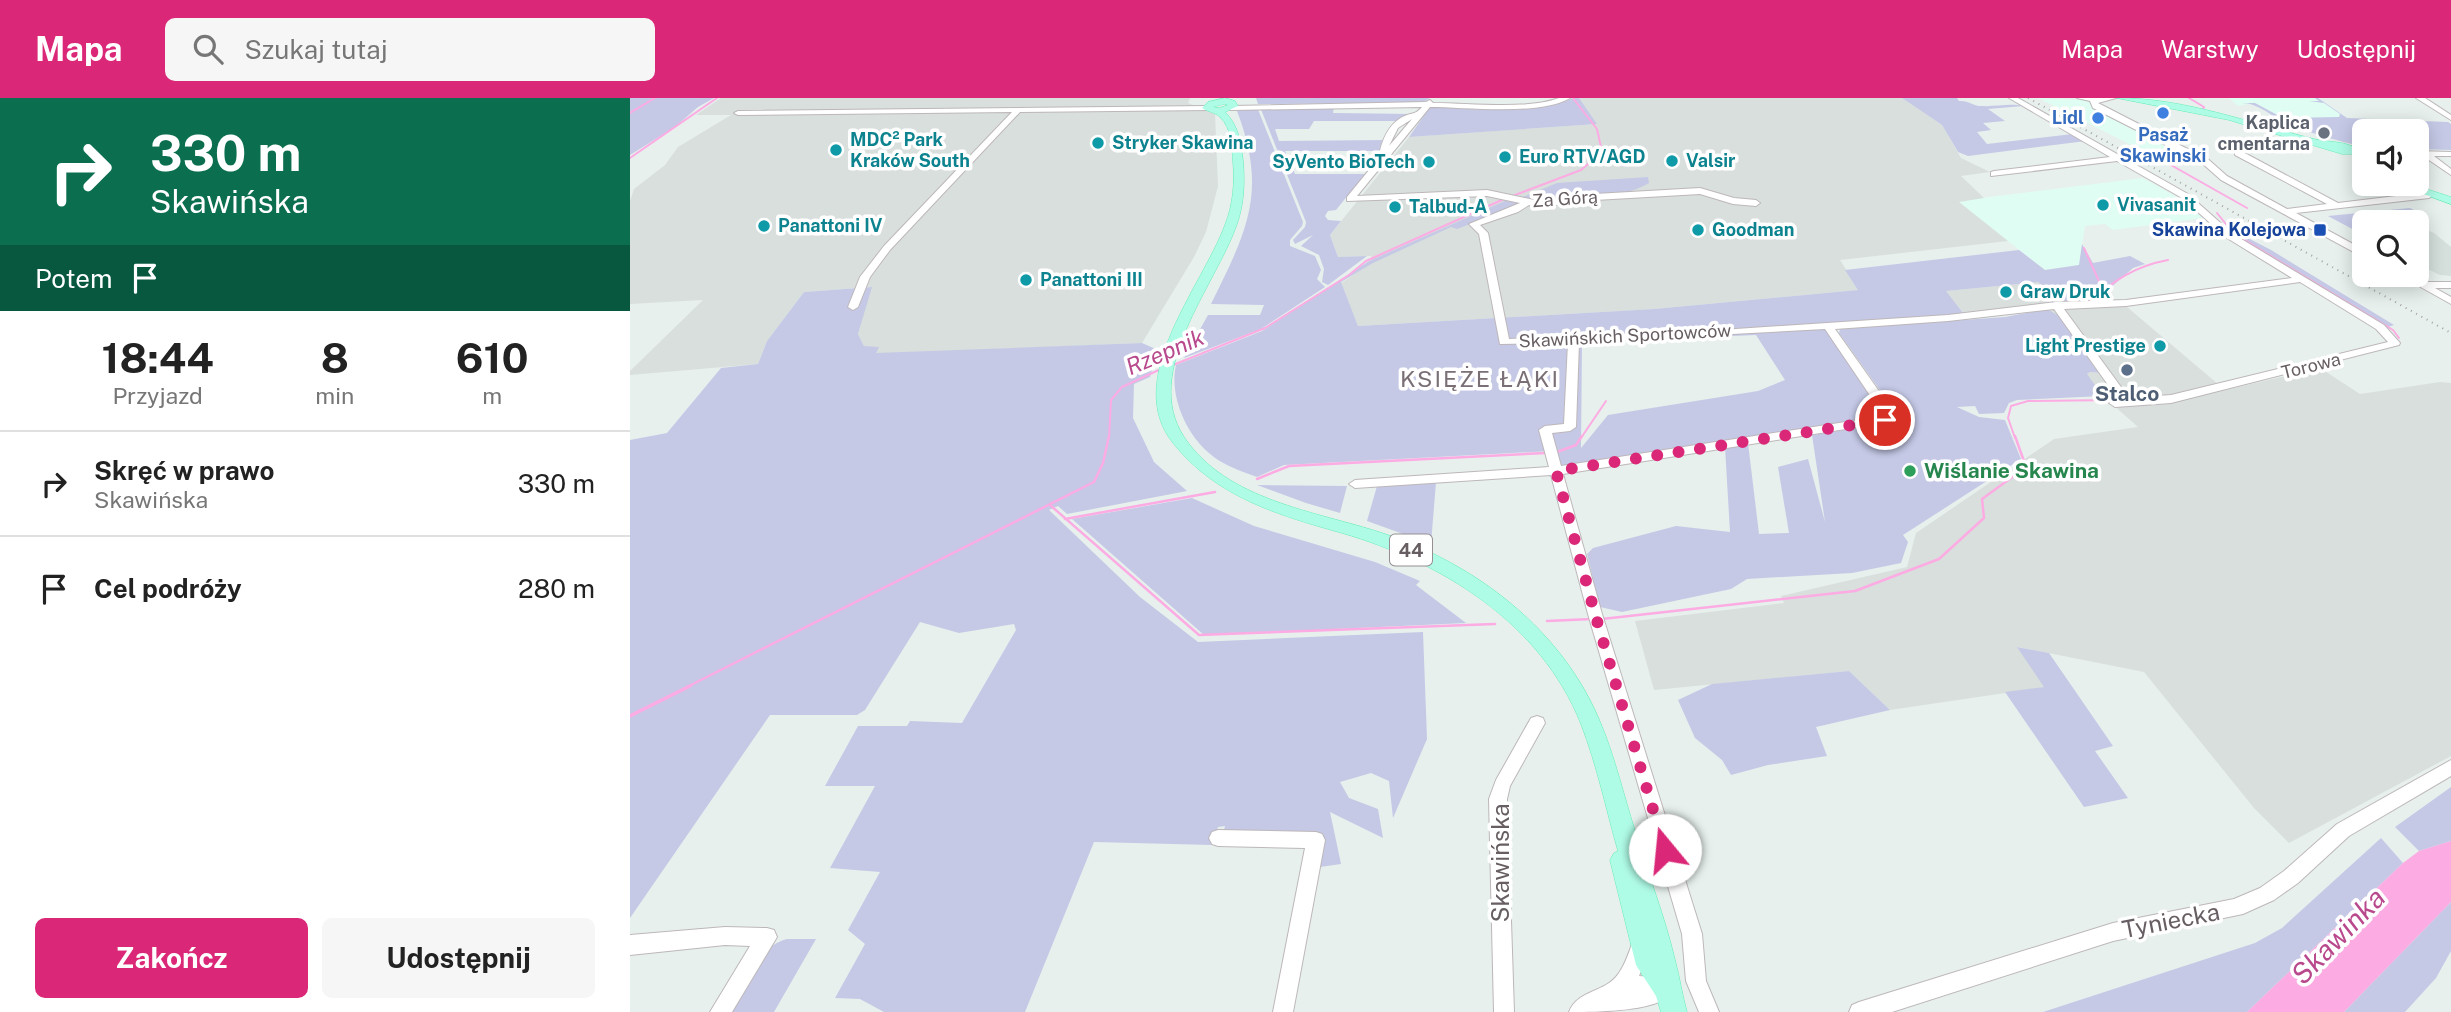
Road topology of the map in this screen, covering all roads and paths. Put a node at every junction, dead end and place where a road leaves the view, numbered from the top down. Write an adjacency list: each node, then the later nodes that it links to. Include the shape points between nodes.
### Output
1 (2013, 98): 18 (street, Torowa)
2 (2081, 98): 8 (street)
3 (2112, 98): 8 (street)
4 (2122, 98): 7 (main road)
5 (2420, 98): 13 (street)
6 (1565, 99): 9 (street, via 1522,106)
7 (2132, 99): 14 (main road, via 2231,116)
8 (2093, 100): 28 (street, via 2206,162 2220,176)
9 (1430, 102): 10 (street); 25 (street, Za Górą, via 1350,199 1481,193)
10 (1221, 106): 11 (street); 43 (main road, 44, via 1239,156 1236,211 1215,266 1164,368 1162,402 1169,425 1193,459 1214,476 1265,503 1422,555 1474,582 1516,615 1561,667 1577,694)
11 (1018, 110): 12 (street); 36 (street, via 887,248 865,277)
12 (738, 113)
13 (2451, 118)
14 (2352, 152)
15 (2238, 153): 27 (street)
16 (2429, 154): 17 (street)
17 (2451, 155)
18 (2119, 158): 21 (street); 30 (street, Torowa, via 2191,200 2230,236)
19 (2429, 158): 20 (street)
20 (2451, 173)
21 (1994, 174)
22 (2429, 195): 24 (main road)
23 (2421, 196): 27 (street)
24 (2450, 201)
25 (1526, 203): 26 (street, Za Górą, via 1700,191); 38 (street, Skawińskich Sportowców, via 1474,224 1483,233 1499,342)
26 (1756, 203)
27 (2337, 206): 28 (street)
28 (2283, 212): 29 (street)
29 (2352, 248)
30 (2302, 279): 35 (street, via 2121,304); 35 (street, Torowa, via 2380,327 2395,343 2181,397 2120,402)
31 (2429, 285): 32 (street)
32 (2451, 285)
33 (2426, 287): 34 (street)
34 (2451, 301)
35 (2056, 306): 37 (street, Skawińskich Sportowców)
36 (853, 307)
37 (1828, 326): 38 (street, Skawińskich Sportowców); 39 (street, via 1892,418)
38 (1574, 339): 39 (street, via 1570,427 1545,430)
39 (1556, 471): 40 (street); 54 (street, via 1692,934 1696,981)
40 (1355, 484)
41 (1537, 723): 51 (street, Skawińska, via 1498,799)
42 (2451, 766): 55 (street, Tyniecka, via 2359,819 2291,877 2236,908 2113,932)
43 (1612, 794): 45 (main road, 44); 48 (main road, 44, via 1664,961)
44 (1219, 838): 50 (street, via 1316,840)
45 (1642, 939): 47 (street, via 1636,964); 48 (main road, 44, via 1649,965)
46 (630, 945): 49 (street, via 767,937)
47 (1617, 990): 48 (street, via 1646,984); 52 (street)
48 (1670, 1000): 53 (street, via 1651,999)
49 (720, 1012)
50 (1283, 1012)
51 (1504, 1012)
52 (1579, 1012)
53 (1603, 1012)
54 (1709, 1012)
55 (1859, 1012)

